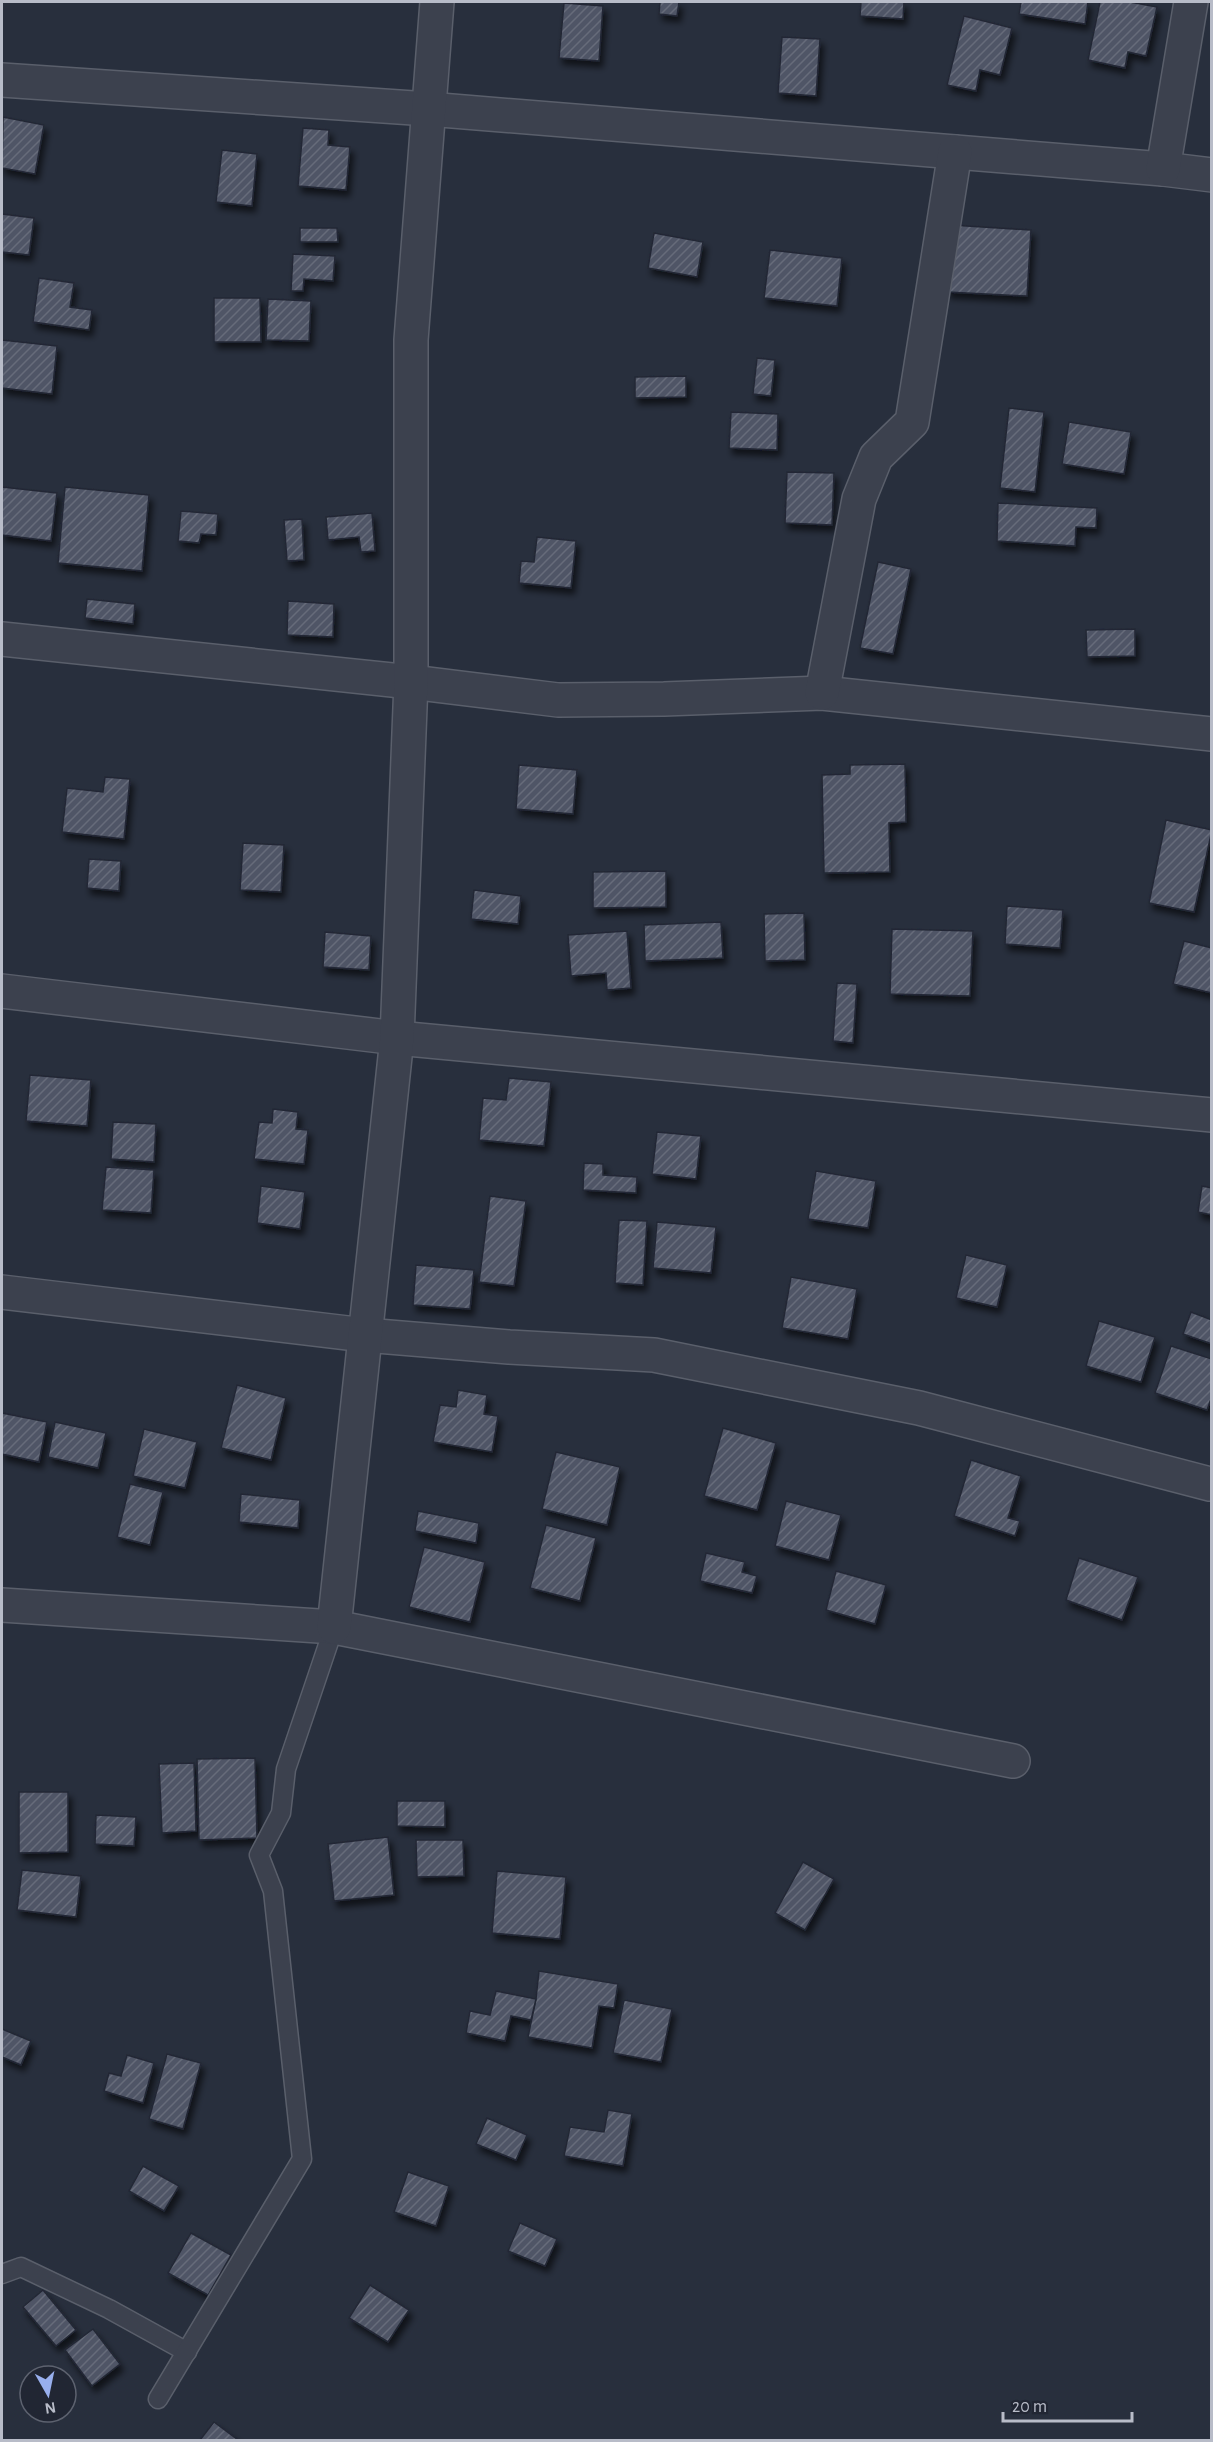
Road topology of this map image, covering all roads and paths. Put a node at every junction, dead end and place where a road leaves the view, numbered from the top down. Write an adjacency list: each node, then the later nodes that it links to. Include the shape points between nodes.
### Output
1 (437, 2): 4 (street)
2 (1191, 2): 6 (street)
3 (2, 80): 4 (street)
4 (428, 109): 5 (street); 9 (street, via 411,340)
5 (955, 152): 6 (street); 10 (street, via 912,422 876,457 859,499)
6 (1163, 169): 7 (street)
7 (1212, 175)
8 (2, 639): 9 (street)
9 (411, 682): 10 (street, via 558,700); 13 (street)
10 (822, 693): 11 (street)
11 (1212, 734)
12 (2, 991): 13 (street)
13 (397, 1038): 14 (street); 16 (street)
14 (1212, 1115)
15 (2, 1292): 16 (street)
16 (365, 1335): 17 (street, via 654,1355 919,1408); 19 (street)
17 (1210, 1484)
18 (2, 1605): 19 (street)
19 (334, 1628): 20 (street); 22 (lane, via 286,1770 281,1813 259,1855 273,1891 302,2159)
20 (1013, 1761)
21 (2, 2274): 22 (lane, via 21,2267)
22 (187, 2352): 23 (lane)
23 (158, 2399)

